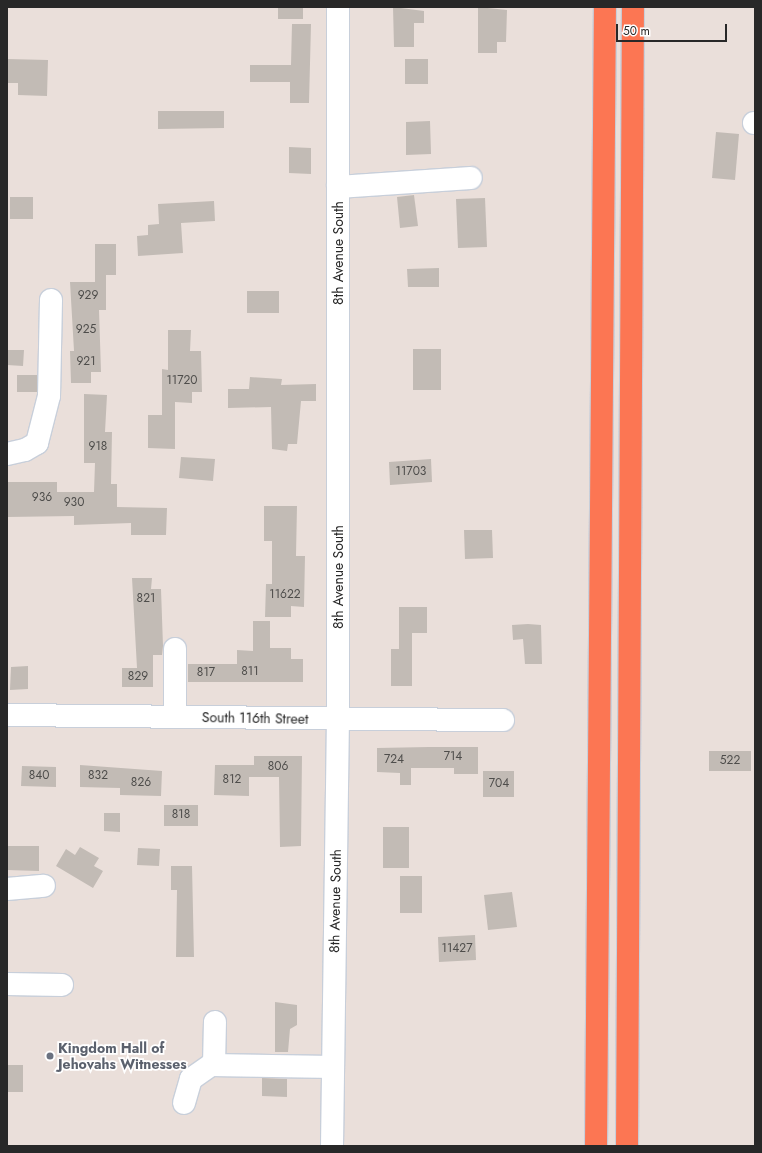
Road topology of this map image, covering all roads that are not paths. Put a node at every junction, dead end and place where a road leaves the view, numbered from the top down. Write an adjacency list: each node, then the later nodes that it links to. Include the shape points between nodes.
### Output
1 (338, 7): 5 (street, 8th Avenue South)
2 (605, 7): 22 (highway)
3 (633, 7): 23 (highway)
4 (471, 178): 5 (street)
5 (338, 187): 11 (street, 8th Avenue South)
6 (51, 300): 7 (street, via 49,396 37,442 25,450)
7 (7, 454)
8 (175, 649): 10 (street)
9 (7, 715): 10 (street, South 116th Street)
10 (175, 717): 11 (street, South 116th Street)
11 (338, 719): 12 (street, South 116th Street); 19 (street, 8th Avenue South)
12 (503, 720)
13 (44, 886): 14 (street)
14 (7, 890)
15 (7, 984): 16 (street)
16 (62, 985)
17 (215, 1022): 18 (street)
18 (214, 1065): 19 (street); 20 (street, via 198,1071 191,1079)
19 (333, 1067): 21 (street, 8th Avenue South)
20 (184, 1103)
21 (332, 1146)
22 (596, 1146)
23 (627, 1146)

